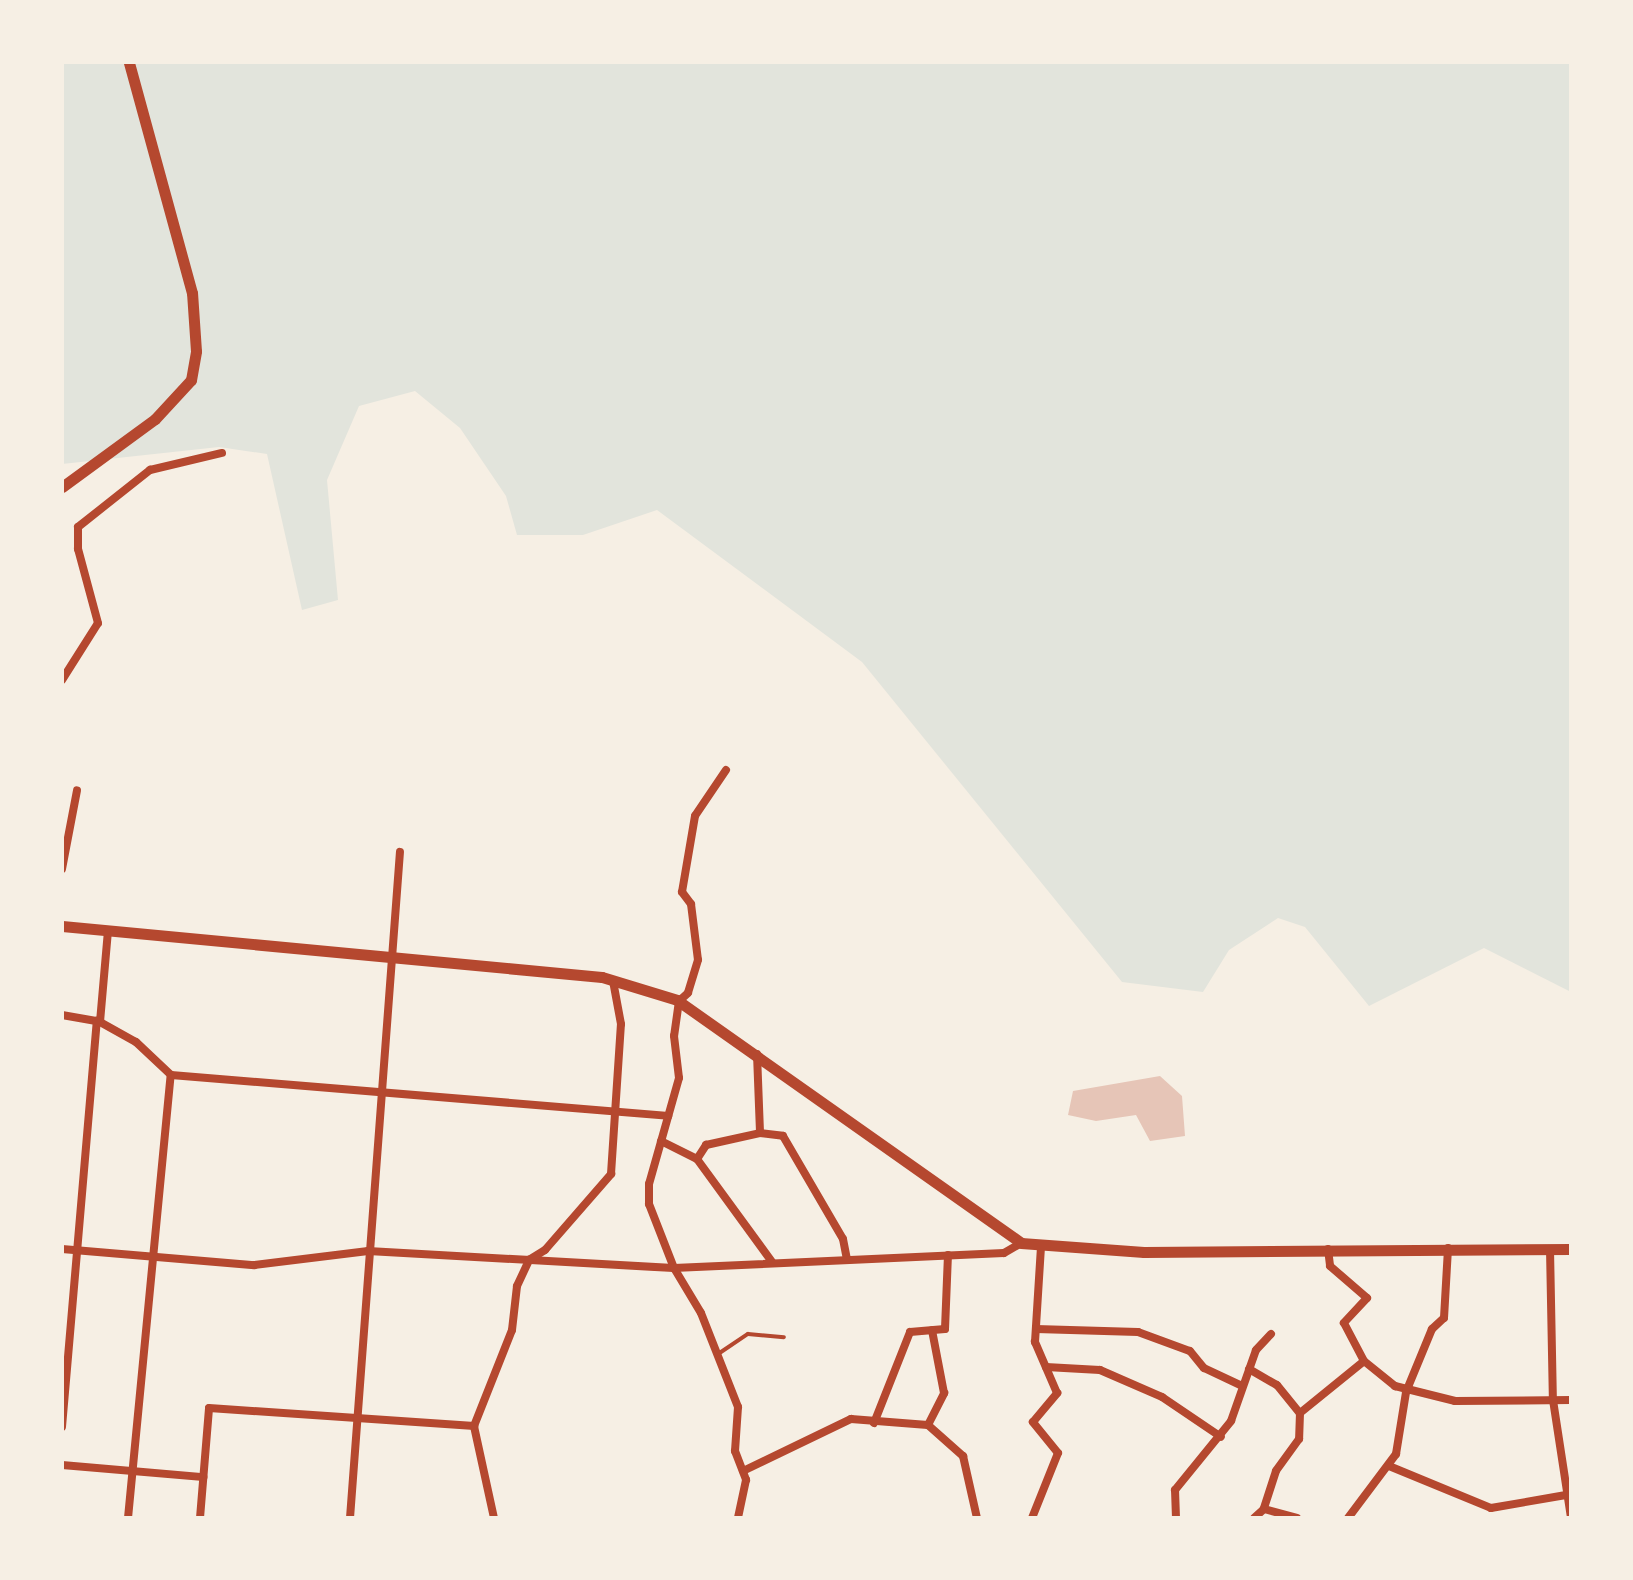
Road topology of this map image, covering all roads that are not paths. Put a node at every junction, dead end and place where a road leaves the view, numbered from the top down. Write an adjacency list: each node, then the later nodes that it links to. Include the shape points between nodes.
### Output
1 (129, 62): 3 (street, via 192,293 196,351 191,380 155,419)
2 (222, 453): 4 (street, via 150,470 78,527 78,549 98,623)
3 (62, 487)
4 (62, 680)
5 (726, 770): 13 (street, via 695,816 682,892 691,904 698,960 688,993)
6 (77, 790): 8 (street)
7 (400, 852): 11 (street)
8 (62, 869)
9 (62, 926): 10 (street)
10 (108, 931): 11 (street); 15 (street)
11 (392, 955): 12 (street); 18 (street)
12 (613, 981): 13 (street); 19 (street, via 621,1024)
13 (679, 1001): 16 (street); 20 (street, via 674,1036 679,1078)
14 (62, 1015): 15 (street)
15 (98, 1022): 17 (street, via 136,1042); 31 (street)
16 (757, 1053): 21 (street); 24 (street)
17 (171, 1075): 18 (street); 34 (street)
18 (382, 1095): 19 (street); 32 (street)
19 (619, 1108): 20 (street); 35 (street, via 611,1174 545,1250)
20 (668, 1116): 22 (street)
21 (760, 1133): 23 (street, via 706,1145); 36 (street, via 783,1136 843,1239)
22 (661, 1141): 23 (street); 38 (street, via 649,1204)
23 (697, 1159): 37 (street)
24 (1021, 1243): 25 (street); 33 (street, via 1004,1253)
25 (1041, 1247): 28 (street, via 1144,1252); 39 (street)
26 (1448, 1247): 28 (street); 29 (street); 48 (street, via 1444,1318 1432,1329)
27 (62, 1249): 31 (street)
28 (1328, 1249): 44 (street, via 1330,1266 1367,1298 1344,1323)
29 (1550, 1249): 30 (street); 49 (street)
30 (1571, 1249)
31 (77, 1250): 34 (street); 56 (street)
32 (368, 1251): 34 (street, via 254,1265); 35 (street); 52 (street)
33 (948, 1255): 36 (street); 40 (street, via 945,1329)
34 (154, 1256): 60 (street)
35 (529, 1260): 38 (street); 55 (street, via 517,1286 512,1330)
36 (847, 1260): 37 (street)
37 (772, 1262): 38 (street)
38 (674, 1268): 43 (street, via 701,1313)
39 (1036, 1329): 45 (street, via 1035,1342); 47 (street, via 1138,1332 1190,1351 1204,1368)
40 (932, 1330): 53 (street, via 910,1332); 54 (street, via 944,1393)
41 (1271, 1334): 46 (street, via 1256,1350)
42 (784, 1337): 43 (lane, via 748,1334)
43 (715, 1357): 61 (street, via 738,1407 735,1451)
44 (1364, 1361): 48 (street); 51 (street)
45 (1046, 1367): 57 (street, via 1100,1370 1162,1397); 72 (street, via 1057,1393 1033,1422 1058,1453)
46 (1249, 1369): 47 (street); 51 (street, via 1266,1375)
47 (1242, 1386): 57 (street)
48 (1406, 1392): 49 (street, via 1455,1401); 59 (street)
49 (1553, 1400): 50 (street); 63 (street)
50 (1571, 1400)
51 (1300, 1413): 65 (street, via 1299,1439 1276,1471)
52 (358, 1418): 55 (street); 62 (street, via 209,1408); 68 (street)
53 (874, 1423): 54 (street); 61 (street, via 851,1419)
54 (928, 1425): 71 (street, via 963,1456)
55 (474, 1426): 69 (street)
56 (62, 1427)
57 (1221, 1437): 64 (street, via 1191,1465 1175,1490)
58 (62, 1465): 60 (street)
59 (1389, 1466): 63 (street, via 1491,1508); 74 (street)
60 (133, 1471): 62 (street); 66 (street)
61 (743, 1471): 70 (street)
62 (203, 1477): 67 (street)
63 (1566, 1495): 75 (street)
64 (1179, 1515)
65 (1260, 1515): 73 (street)
66 (128, 1518)
67 (200, 1518)
68 (350, 1518)
69 (494, 1518)
70 (738, 1518)
71 (977, 1518)
72 (1032, 1518)
73 (1297, 1518)
74 (1348, 1518)
75 (1571, 1518)

